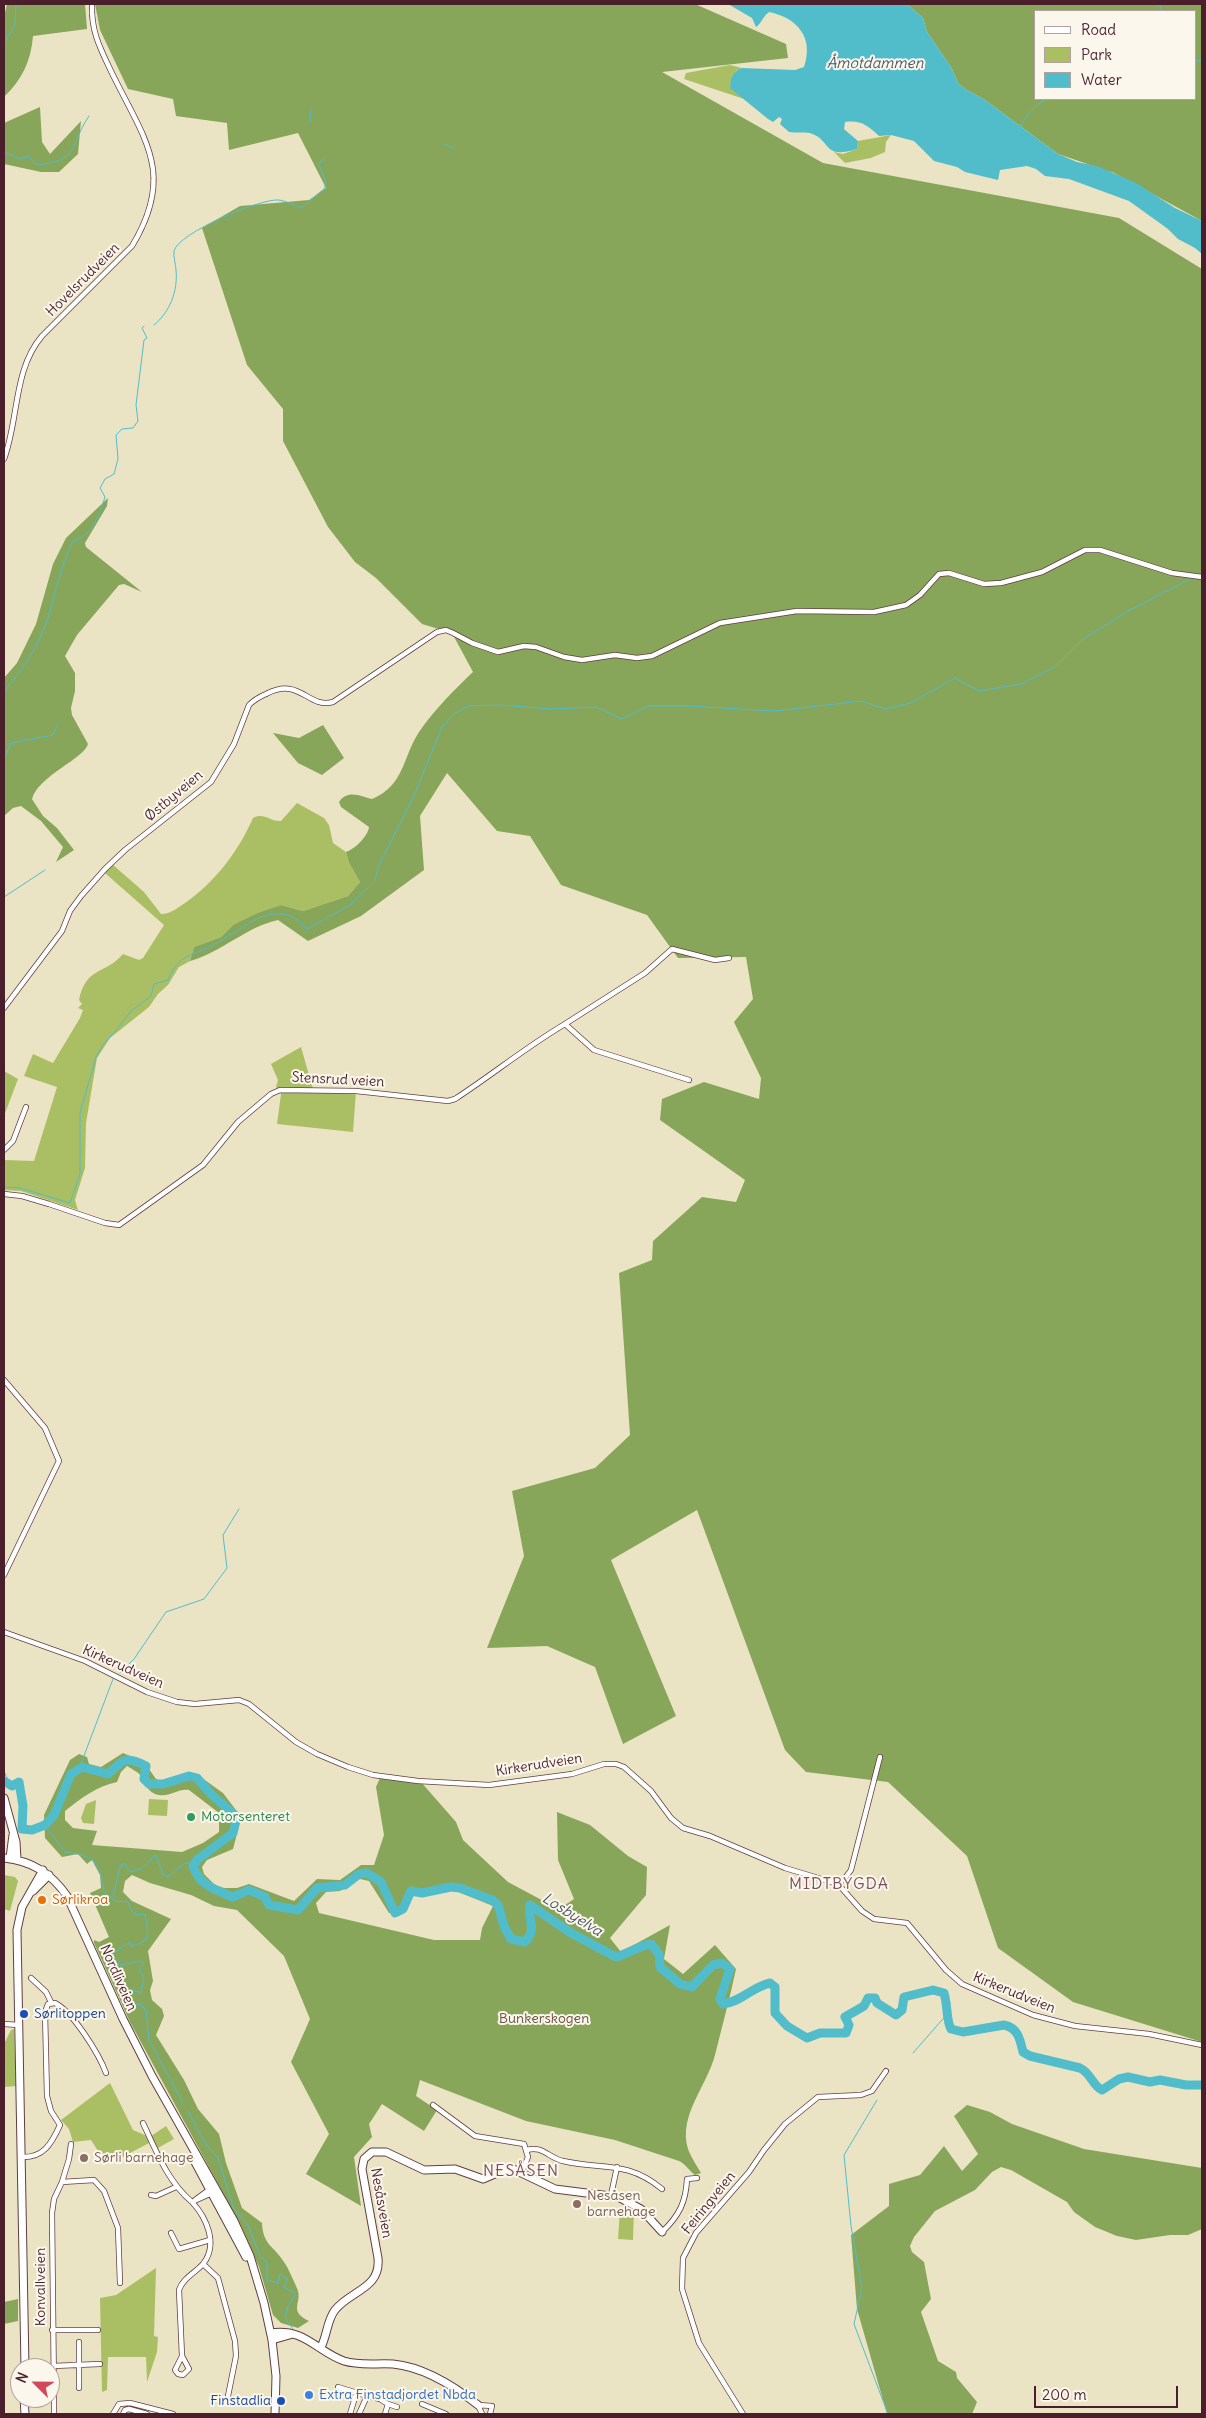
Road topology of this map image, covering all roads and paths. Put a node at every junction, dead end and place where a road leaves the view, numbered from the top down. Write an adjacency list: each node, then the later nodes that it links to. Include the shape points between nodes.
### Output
1 (92, 4): 2 (street, Hovelsrudveien, via 95,38 150,154 155,187 153,201 132,246 30,352)
2 (4, 459)
3 (1202, 576): 5 (street, Østbyveien, via 1172,573 1100,550 1085,550 1042,572 1001,584 984,584 949,573 939,574 906,605 874,612 797,611 720,622 652,656 582,660 524,646 498,652 446,630 429,636 333,702 319,702 285,687 277,688 253,700 234,744 211,782 125,850 81,896 70,911 62,932)
4 (730, 958): 6 (street, via 715,960 672,949 645,973)
5 (4, 1008)
6 (565, 1024): 7 (street, via 594,1050); 10 (street, Stensrud veien, via 448,1101 339,1090 289,1089 271,1094 238,1122 203,1165 119,1225 22,1196)
7 (689, 1080)
8 (26, 1107): 9 (street, via 13,1141)
9 (4, 1150)
10 (4, 1194)
11 (4, 1380): 12 (street, via 45,1428 58,1459 58,1466)
12 (4, 1575)
13 (4, 1632): 18 (street, Kirkerudveien, via 85,1661 147,1692 177,1702 196,1704 239,1700 317,1754 373,1775 489,1785 572,1774 604,1764 616,1764 636,1775 671,1818 684,1828 785,1868)
14 (880, 1758): 18 (street, via 851,1870)
15 (4, 1798): 16 (street, via 13,1835)
16 (10, 1858): 17 (street, Nordliveien)
17 (46, 1873): 22 (street, via 20,1911 17,1930); 37 (street, Nordliveien, via 70,1902 123,2019)
18 (838, 1884): 23 (street, Kirkerudveien, via 869,1917 901,1920 911,1925 946,1970 970,1989 1049,2021 1149,2034)
19 (31, 1978): 20 (street, via 46,1992)
20 (51, 2002): 25 (street, via 62,2007 90,2042); 30 (street, via 45,2012 47,2096 60,2125 39,2155)
21 (4, 2024): 22 (street)
22 (19, 2025): 30 (street)
23 (1202, 2045)
24 (886, 2071): 82 (street, Feiringveien, via 872,2091 861,2095 818,2097 785,2124 696,2233 683,2258 682,2289 703,2352)
25 (106, 2073)
26 (433, 2105): 29 (street, via 471,2134 520,2143)
27 (143, 2123): 35 (street)
28 (71, 2144): 34 (street, Konvallveien)
29 (527, 2150): 31 (street, via 538,2148 567,2162); 32 (street, via 528,2157)
30 (21, 2157): 52 (street)
31 (617, 2167): 36 (street, via 649,2178); 39 (street)
32 (522, 2172): 39 (street, via 558,2190); 50 (street, Nesåsveien, via 507,2169 480,2179 455,2169 424,2170 383,2151 368,2154 362,2162 362,2169 379,2269 370,2284 334,2312)
33 (696, 2178): 41 (street, via 687,2179 685,2202)
34 (62, 2182): 45 (street, via 94,2180 104,2191 118,2228); 46 (street, Konvallveien, via 52,2213)
35 (176, 2187): 38 (street, via 156,2196); 40 (street)
36 (662, 2189)
37 (212, 2190): 40 (street); 48 (street, Nordliveien, via 241,2236 262,2294)
38 (151, 2194)
39 (611, 2195): 41 (street, via 638,2206)
40 (193, 2201): 43 (street, via 204,2219)
41 (662, 2232)
42 (171, 2233): 43 (street, via 179,2249)
43 (210, 2240): 44 (street)
44 (202, 2264): 51 (street, via 179,2290); 60 (street, via 214,2273 221,2285 235,2341 236,2356)
45 (120, 2283)
46 (52, 2330): 47 (street); 53 (street, Konvallveien)
47 (98, 2330)
48 (272, 2336): 50 (street, via 293,2334); 74 (street, Nordliveien)
49 (79, 2342): 55 (street)
50 (321, 2347): 65 (street, via 351,2363 396,2365 428,2374)
51 (182, 2356)
52 (25, 2358)
53 (53, 2358)
54 (100, 2364): 55 (street)
55 (79, 2365): 56 (street); 58 (street)
56 (60, 2366)
57 (338, 2387): 59 (street)
58 (78, 2388)
59 (356, 2394): 61 (street); 75 (street)
60 (228, 2396)
61 (367, 2396): 62 (street, via 380,2398); 76 (street)
62 (388, 2404): 66 (street); 77 (street)
63 (422, 2404): 67 (street)
64 (140, 2405): 68 (street); 69 (street); 70 (street, via 123,2403)
65 (478, 2405): 80 (street); 81 (street, via 492,2406)
66 (397, 2406)
67 (434, 2409): 78 (street); 79 (street)
68 (140, 2413): 71 (street, via 126,2409); 72 (street)
69 (165, 2413): 73 (street)
70 (113, 2414)
71 (123, 2414)
72 (147, 2414)
73 (173, 2414)
74 (275, 2414)
75 (350, 2414)
76 (359, 2414)
77 (386, 2414)
78 (431, 2414)
79 (446, 2414)
80 (482, 2414)
81 (490, 2414)
82 (743, 2414)

